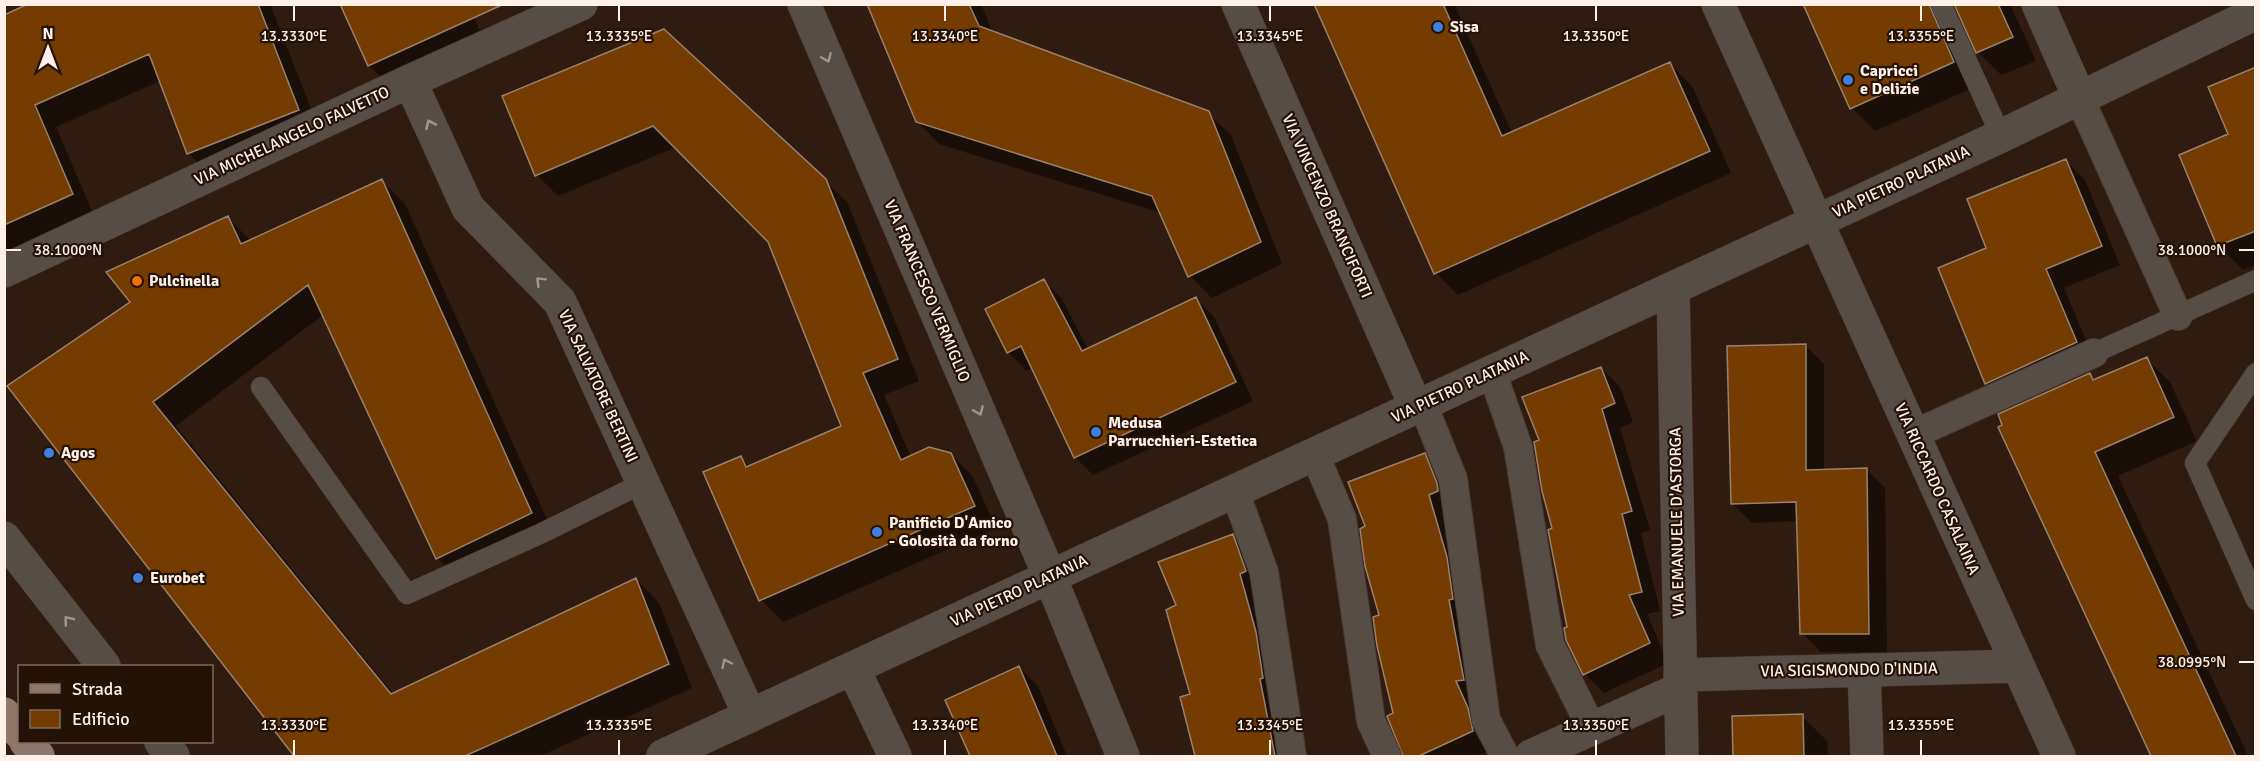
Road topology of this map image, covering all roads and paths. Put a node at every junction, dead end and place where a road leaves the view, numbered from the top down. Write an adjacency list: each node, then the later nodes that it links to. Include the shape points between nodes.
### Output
1 (581, 4): 8 (street, VIA MICHELANGELO FALVETTO)
2 (804, 4): 26 (street, VIA FRANCESCO VERMIGLIO, one-way to 26)
3 (1238, 4): 20 (street, VIA VINCENZO BRANCIFORTI)
4 (1718, 4): 11 (street, VIA RICCARDO CASALAINA)
5 (1941, 4): 10 (lane)
6 (2038, 4): 9 (street)
7 (2256, 13): 9 (street, VIA PIETRO PLATANIA)
8 (410, 81): 12 (street, VIA MICHELANGELO FALVETTO); 23 (street, VIA SALVATORE BERTINI, one-way to 8, via 560,302 468,208)
9 (2080, 99): 10 (street, VIA PIETRO PLATANIA); 15 (street)
10 (2001, 136): 11 (street, VIA PIETRO PLATANIA)
11 (1815, 222): 14 (street, VIA PIETRO PLATANIA); 21 (street, VIA RICCARDO CASALAINA)
12 (4, 271)
13 (2256, 280): 15 (lane)
14 (1673, 288): 17 (street, VIA PIETRO PLATANIA); 32 (street, VIA EMANUELE D'ASTORGA)
15 (2178, 316): 16 (lane)
16 (2094, 353): 21 (street)
17 (1492, 372): 20 (street, VIA PIETRO PLATANIA); 35 (street, via 1518,447 1550,645)
18 (2256, 373): 27 (lane, via 2195,463)
19 (261, 387): 23 (lane, via 407,594)
20 (1419, 406): 22 (street, VIA PIETRO PLATANIA); 46 (street, via 1453,479 1486,720)
21 (1912, 435): 29 (street, VIA RICCARDO CASALAINA)
22 (1315, 455): 24 (street, VIA PIETRO PLATANIA); 45 (street, via 1342,519 1371,721)
23 (643, 483): 34 (street, VIA SALVATORE BERTINI, one-way to 23)
24 (1234, 492): 26 (street, VIA PIETRO PLATANIA); 44 (street, via 1264,572)
25 (4, 538): 28 (street, one-way to 25)
26 (1050, 577): 30 (street, VIA PIETRO PLATANIA); 43 (street, VIA FRANCESCO VERMIGLIO)
27 (2256, 600)
28 (103, 665)
29 (2018, 666): 31 (street, VIA SIGISMONDO D'INDIA); 50 (street, VIA RICCARDO CASALAINA)
30 (853, 668): 34 (street, VIA PIETRO PLATANIA); 42 (street)
31 (1864, 670): 32 (street, VIA SIGISMONDO D'INDIA); 49 (street)
32 (1680, 682): 35 (street, VIA SIGISMONDO D'INDIA); 48 (street, VIA EMANUELE D'ASTORGA)
33 (4, 714): 36 (main road)
34 (750, 716): 41 (street, VIA PIETRO PLATANIA)
35 (1592, 729): 47 (street, VIA SIGISMONDO D'INDIA)
36 (18, 731)
37 (28, 743): 39 (main road)
38 (163, 743): 40 (street)
39 (38, 756)
40 (173, 756)
41 (663, 756)
42 (895, 756)
43 (1123, 756)
44 (1292, 756)
45 (1387, 756)
46 (1505, 756)
47 (1531, 756)
48 (1682, 756)
49 (1867, 756)
50 (2059, 756)

